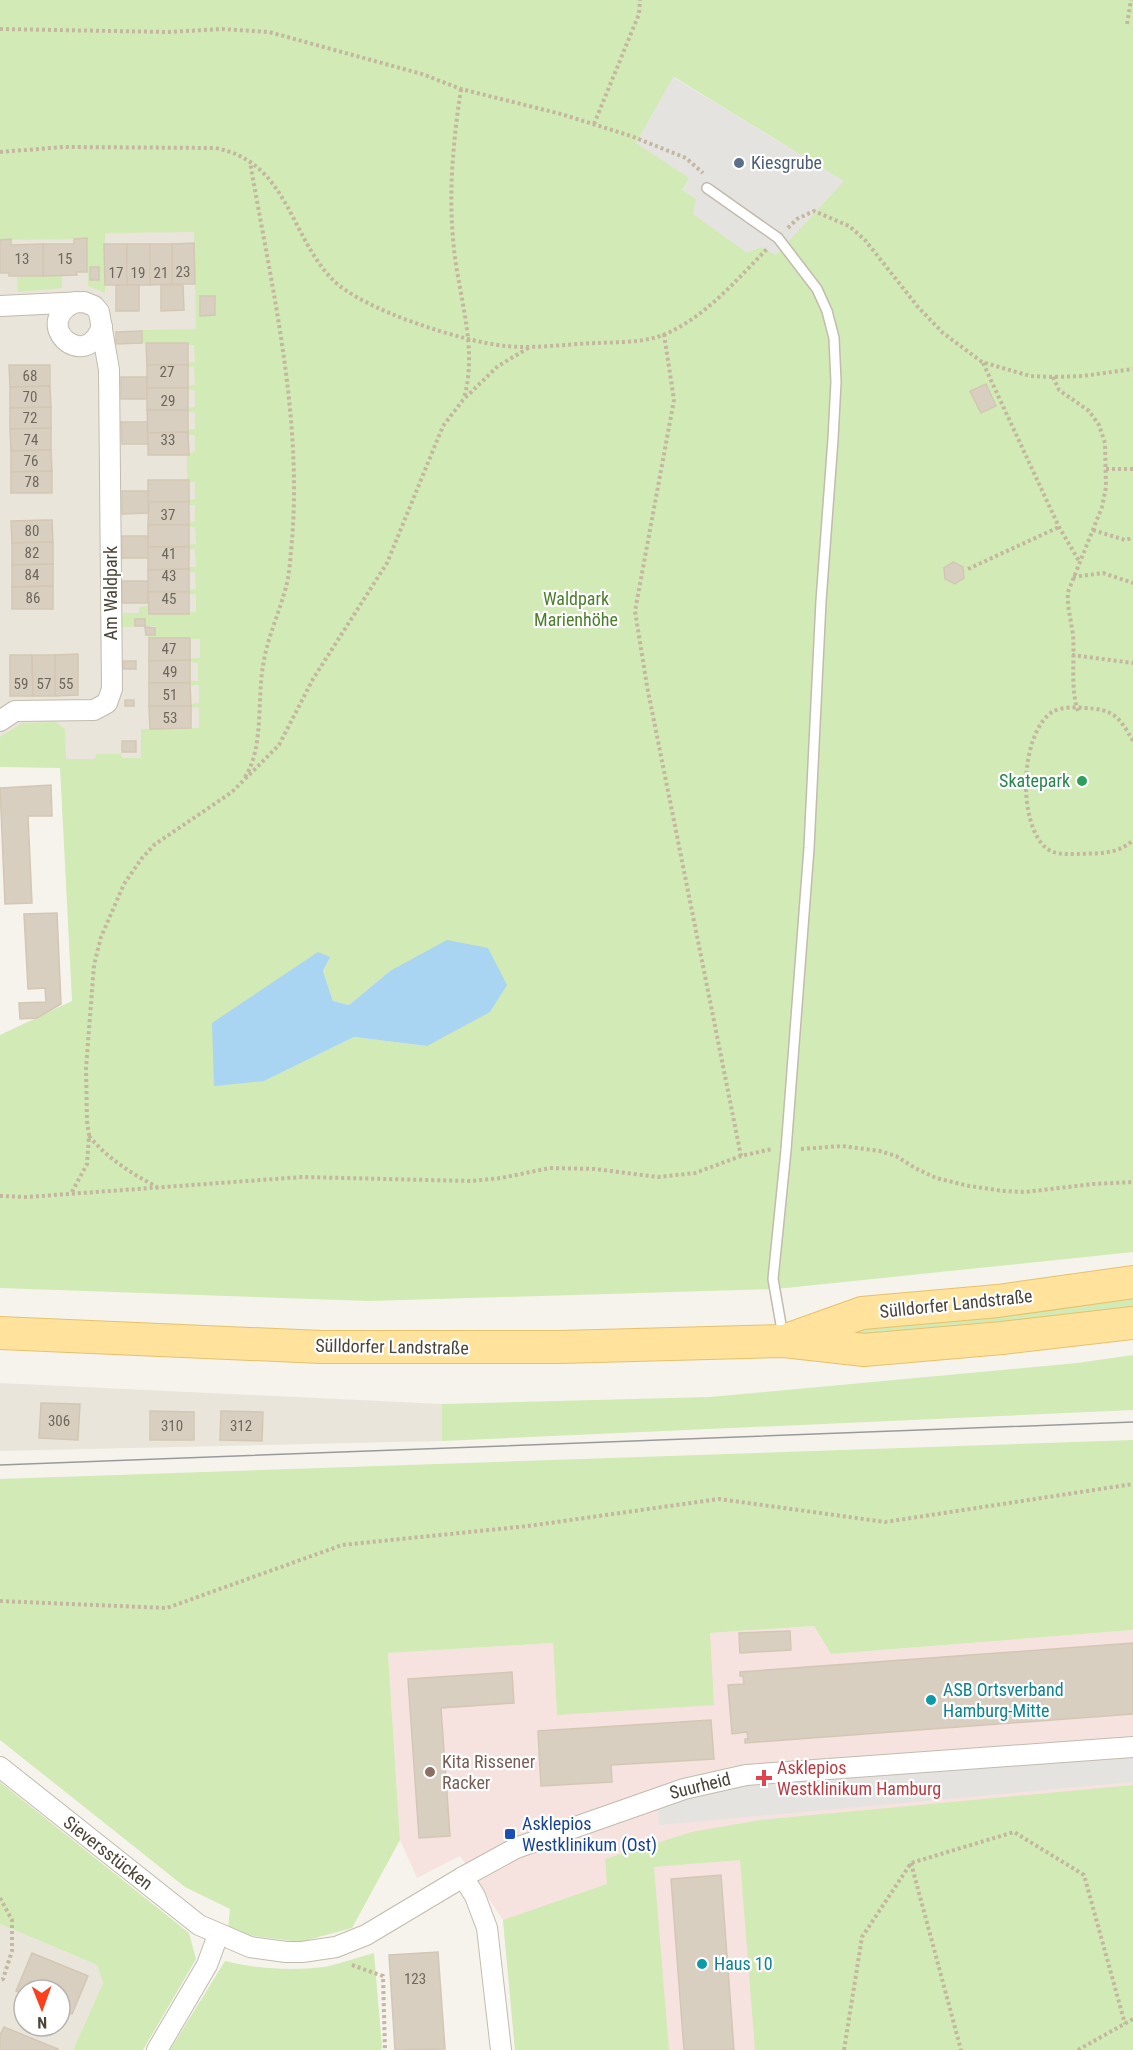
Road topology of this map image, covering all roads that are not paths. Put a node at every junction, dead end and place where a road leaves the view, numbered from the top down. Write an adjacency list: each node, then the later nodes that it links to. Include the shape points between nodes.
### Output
1 (707, 188): 13 (lane, via 778,238 817,289 834,338 836,382 810,838 773,1280)
2 (76, 302): 3 (street); 5 (street, via 61,312); 6 (street, Am Waldpark, via 94,306)
3 (21, 304): 4 (street); 5 (street)
4 (0, 306)
5 (57, 326): 7 (street, via 69,344)
6 (102, 326): 7 (street); 8 (street, Am Waldpark)
7 (92, 343): 8 (street)
8 (110, 370): 9 (street, Am Waldpark, via 112,688 107,703 94,711 15,711)
9 (0, 722)
10 (1133, 1282): 13 (main road, Sülldorfer Landstraße, via 998,1301 862,1313)
11 (1133, 1323): 13 (main road, Sülldorfer Landstraße, via 864,1350)
12 (0, 1333): 13 (main road, Sülldorfer Landstraße, via 387,1348)
13 (784, 1341)
14 (1133, 1747): 16 (street, Suurheid, via 746,1775 684,1788 640,1803 516,1848)
15 (0, 1767): 17 (street, Sieversstücken, via 199,1925)
16 (463, 1877): 17 (street, Sieversstücken, via 366,1935 336,1947 279,1952); 19 (street, via 487,1928)
17 (218, 1935): 18 (street, via 207,1965)
18 (157, 2050)
19 (501, 2050)

